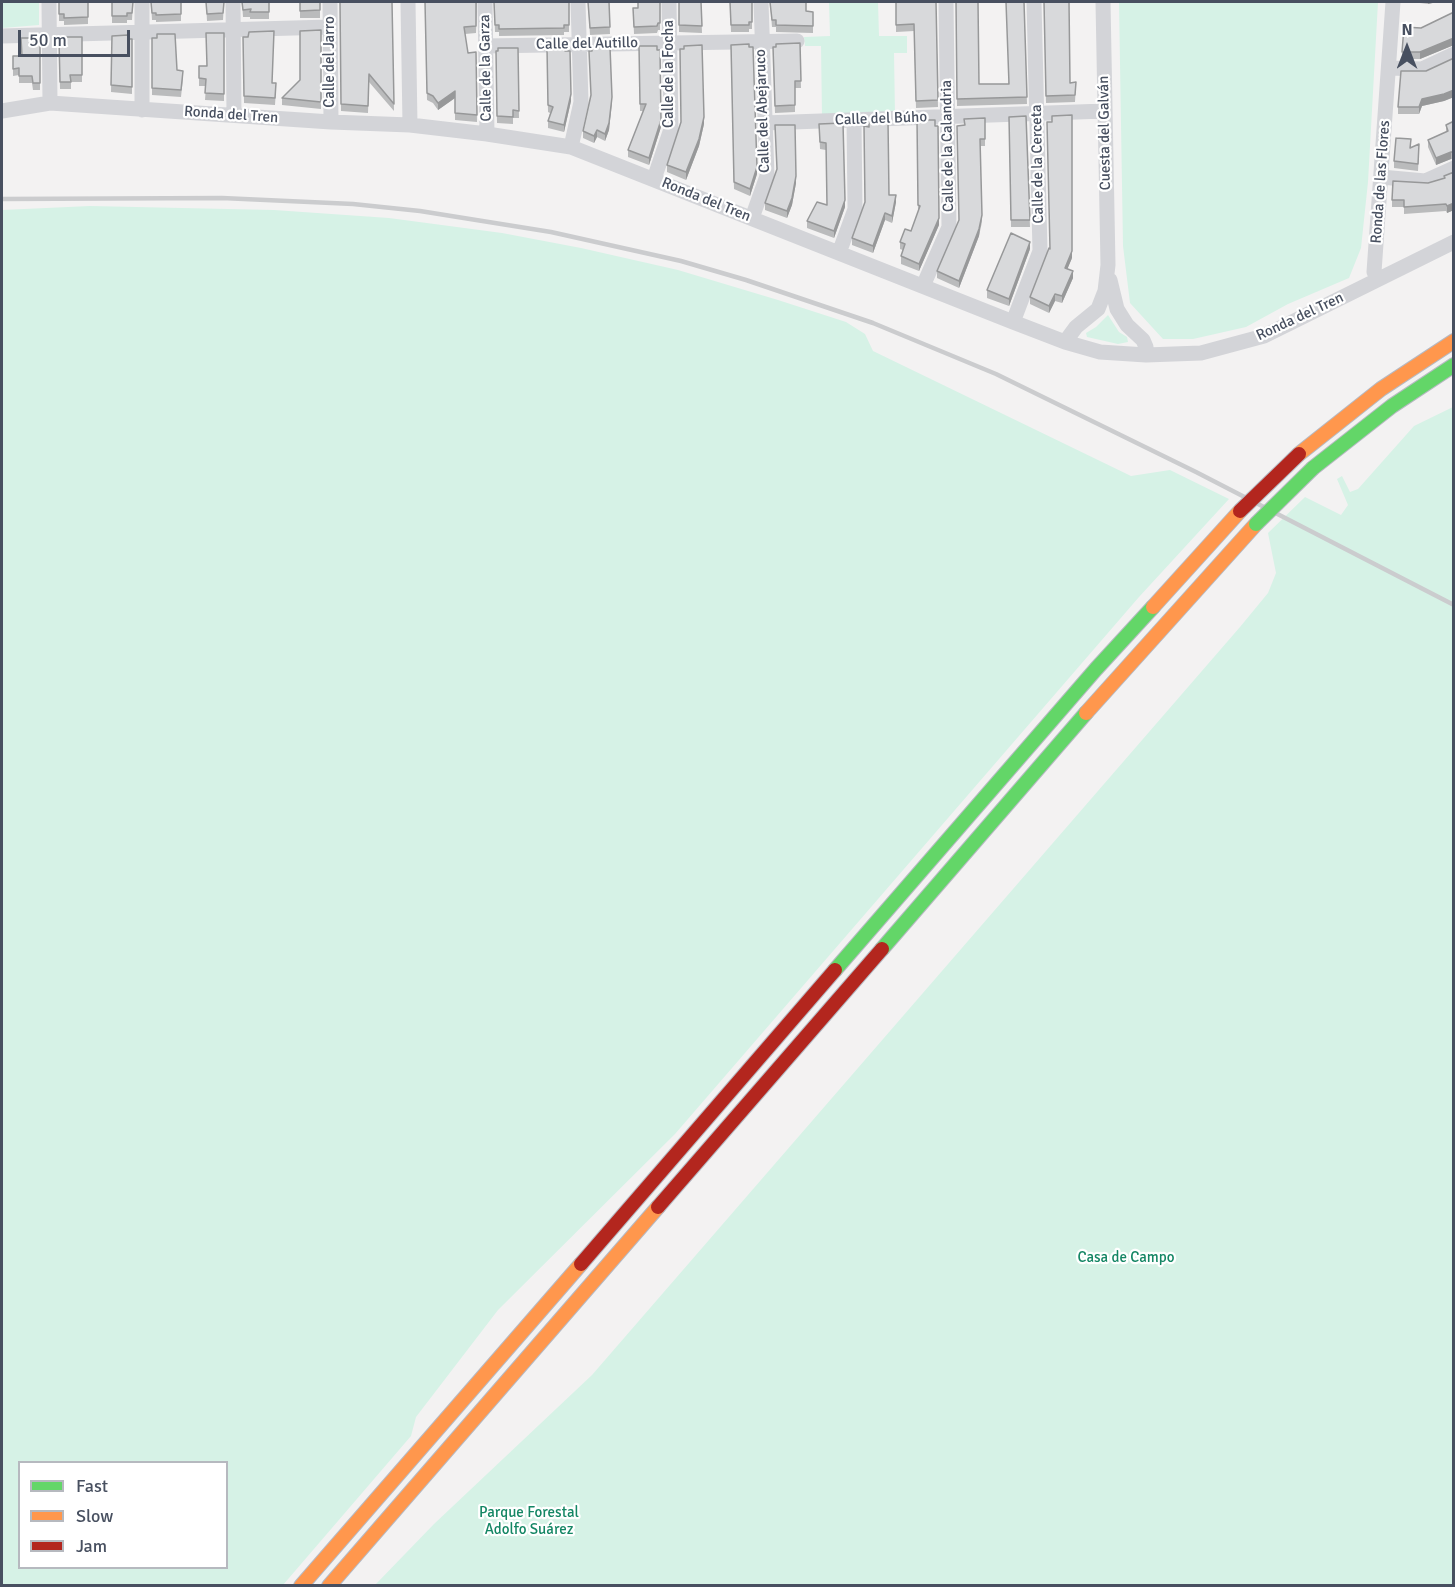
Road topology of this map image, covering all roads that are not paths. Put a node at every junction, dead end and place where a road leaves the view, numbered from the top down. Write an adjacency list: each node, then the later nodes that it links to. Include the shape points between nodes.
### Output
1 (49, 2): 17 (street)
2 (142, 2): 16 (street)
3 (233, 2): 15 (street)
4 (330, 2): 14 (street, Calle del Jarro)
5 (408, 2): 36 (street)
6 (484, 2): 23 (street, Calle de la Garza)
7 (578, 2): 22 (street)
8 (669, 2): 21 (street, Calle de la Focha)
9 (761, 2): 20 (street, Calle del Abejaruco)
10 (946, 2): 32 (street, Calle de la Calandria)
11 (1035, 2): 30 (street, Calle de la Cerceta)
12 (1103, 2): 29 (street, Cuesta del Galván)
13 (1393, 2): 25 (street, Ronda de las Flores)
14 (330, 27): 15 (street); 34 (street, Calle del Jarro)
15 (234, 30): 16 (street); 31 (street)
16 (142, 34): 17 (street); 27 (street)
17 (48, 35): 18 (street); 26 (street)
18 (2, 36)
19 (797, 41): 20 (street, Calle del Autillo)
20 (761, 42): 21 (street, Calle del Autillo); 35 (street, Calle del Abejaruco)
21 (670, 43): 22 (street, Calle del Autillo); 41 (street, Calle de la Focha, via 671,129)
22 (579, 45): 23 (street, Calle del Autillo); 38 (street, via 581,102)
23 (485, 46): 37 (street, Calle de la Garza)
24 (1454, 54): 25 (street, via 1422,69)
25 (1389, 68): 40 (street, Ronda de las Flores)
26 (50, 103): 27 (street, Ronda del Tren); 28 (street, Ronda del Tren)
27 (142, 110): 31 (street, Ronda del Tren)
28 (2, 111)
29 (1105, 111): 30 (street, Calle del Búho); 45 (street, Cuesta del Galván)
30 (1037, 114): 32 (street, Calle del Búho); 48 (street, Calle de la Cerceta, via 1040,251)
31 (234, 115): 34 (street, Ronda del Tren)
32 (947, 117): 33 (street, Calle del Búho); 47 (street, Calle de la Calandria, via 949,226)
33 (854, 120): 35 (street, Calle del Búho); 44 (street, via 855,209)
34 (331, 122): 36 (street, Ronda del Tren)
35 (764, 123): 42 (street, Calle del Abejaruco, via 767,176)
36 (410, 126): 37 (street, Ronda del Tren)
37 (487, 134): 38 (street, Ronda del Tren)
38 (571, 147): 41 (street, Ronda del Tren)
39 (1454, 168): 40 (street, via 1425,181)
40 (1381, 177): 46 (street, Ronda de las Flores, via 1374,272)
41 (654, 179): 42 (street, Ronda del Tren)
42 (752, 218): 44 (street, Ronda del Tren)
43 (1454, 242): 46 (street)
44 (839, 253): 47 (street, Ronda del Tren)
45 (1108, 265): 50 (street, Cuesta del Galván, via 1098,309); 51 (street, Cuesta del Galván, via 1117,309 1143,340)
46 (1378, 278): 51 (street, Ronda del Tren, via 1264,336 1201,353)
47 (923, 286): 48 (street, Ronda del Tren)
48 (1013, 322): 50 (street, Ronda del Tren)
49 (1454, 340): 53 (highway, bridge, via 1381,389 1299,454 1240,511 1096,669)
50 (1065, 342): 51 (street, Ronda del Tren, via 1100,352)
51 (1146, 355)
52 (1454, 365): 54 (highway, bridge, via 1392,406 1313,468 1256,524 1118,676)
53 (301, 1586)
54 (329, 1586)

